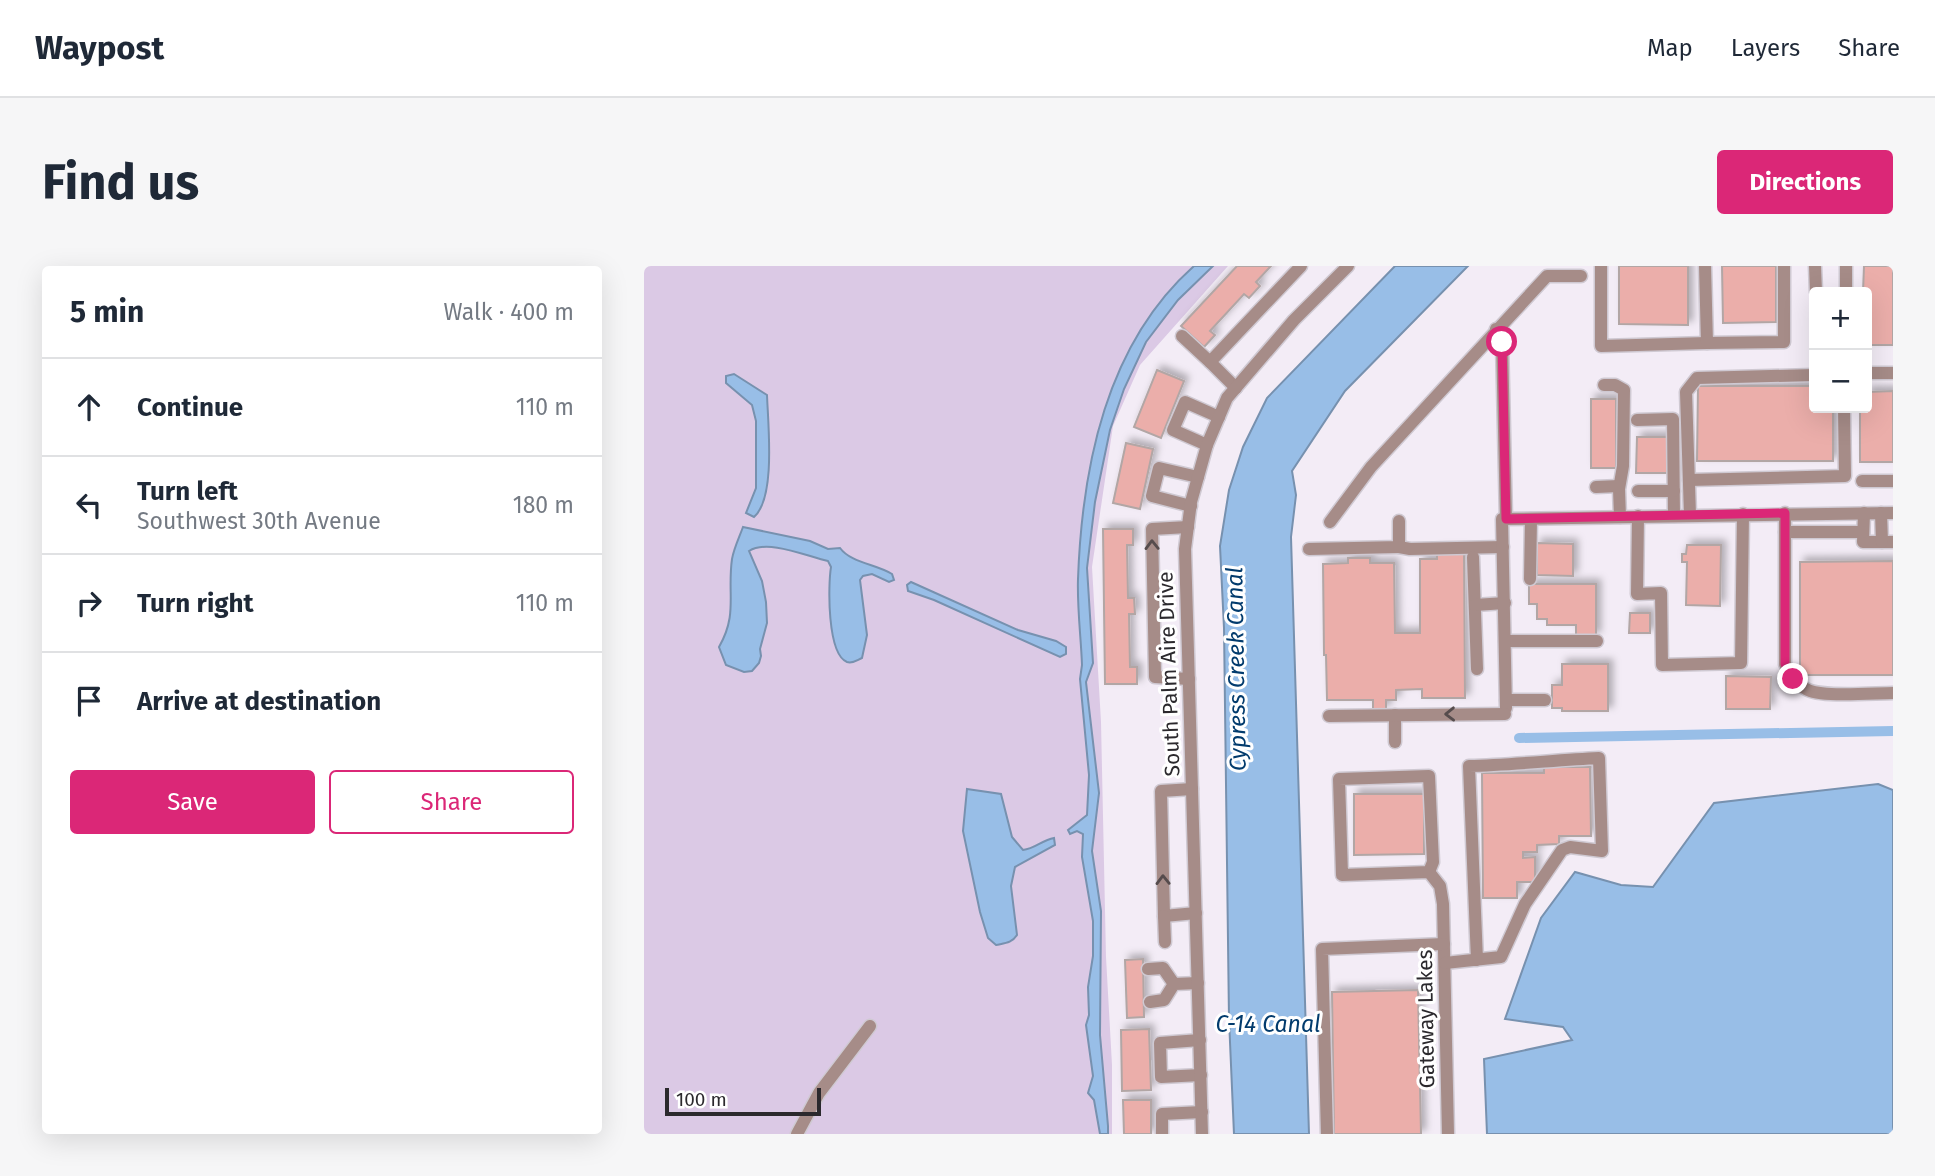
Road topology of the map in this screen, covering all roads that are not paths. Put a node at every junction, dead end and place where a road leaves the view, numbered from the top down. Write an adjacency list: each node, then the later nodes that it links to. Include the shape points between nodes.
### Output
1 (1301, 266): 14 (street)
2 (1348, 266): 19 (street, South Palm Aire Drive)
3 (1601, 266): 13 (street, via 1601,346)
4 (1705, 266): 13 (street)
5 (1784, 266): 13 (street, via 1784,342)
6 (1815, 266): 9 (street)
7 (1846, 266): 10 (street)
8 (1581, 276): 11 (street, via 1547,276)
9 (1816, 287)
10 (1846, 287)
11 (1496, 329): 41 (street, via 1502,342); 44 (street, via 1371,467)
12 (1182, 336): 14 (street)
13 (1707, 343)
14 (1209, 362): 19 (street)
15 (1872, 373): 16 (street)
16 (1893, 373)
17 (1809, 375): 25 (street, via 1697,378 1686,392)
18 (1604, 385): 28 (street, via 1624,390)
19 (1236, 388): 21 (street, South Palm Aire Drive)
20 (1844, 413): 25 (street, via 1844,476)
21 (1219, 417): 23 (street, South Palm Aire Drive); 23 (street, via 1185,402 1172,430)
22 (1637, 420): 31 (street, via 1673,419)
23 (1207, 444): 24 (street, South Palm Aire Drive)
24 (1198, 477): 32 (street, South Palm Aire Drive); 32 (street, via 1159,468 1152,496)
25 (1689, 480): 37 (street)
26 (1862, 481): 27 (street)
27 (1893, 481)
28 (1619, 486): 29 (street); 40 (street)
29 (1596, 487)
30 (1637, 491): 31 (street)
31 (1674, 491): 39 (street)
32 (1191, 506): 45 (street, South Palm Aire Drive)
33 (1785, 513): 34 (street); 36 (street); 47 (street)
34 (1864, 513): 35 (street); 46 (street)
35 (1887, 513): 48 (street)
36 (1742, 514): 37 (street); 38 (street, via 1741,663 1661,665 1661,593 1637,594)
37 (1690, 515): 39 (street)
38 (1638, 516): 39 (street); 40 (street)
39 (1674, 516)
40 (1620, 517): 42 (street)
41 (1504, 519): 42 (street); 50 (street)
42 (1531, 519): 53 (street)
43 (1399, 521): 49 (street)
44 (1330, 522)
45 (1188, 527): 59 (street, South Palm Aire Drive); 59 (street, one-way to 45, via 1155,677 1152,530)
46 (1863, 532): 47 (street); 48 (street, via 1863,542)
47 (1785, 533): 60 (street, via 1785,664 1793,679 1807,690 1821,693)
48 (1887, 542)
49 (1399, 547): 50 (street); 51 (street)
50 (1503, 547): 54 (street)
51 (1309, 549)
52 (1473, 557): 55 (street)
53 (1530, 579)
54 (1504, 603): 55 (street); 56 (street)
55 (1475, 605): 58 (street)
56 (1505, 641): 57 (street); 62 (street)
57 (1597, 642)
58 (1477, 668)
59 (1189, 679): 66 (street, South Palm Aire Drive)
60 (1893, 693)
61 (1545, 700): 62 (street)
62 (1506, 707): 63 (street, one-way to 63)
63 (1395, 715): 64 (street); 65 (street)
64 (1329, 716)
65 (1395, 742)
66 (1192, 789): 68 (street, South Palm Aire Drive); 69 (street, one-way to 66, via 1161,790)
67 (1429, 872): 67 (street, via 1342,875 1339,779 1429,776 1433,862); 71 (street, Gateway Lakes, via 1440,887)
68 (1196, 913): 69 (street); 75 (street, South Palm Aire Drive)
69 (1164, 916): 70 (street)
70 (1165, 942)
71 (1444, 944): 73 (street, Gateway Lakes); 85 (street, via 1322,949)
72 (1477, 960): 72 (street, via 1501,957 1525,904 1562,849 1601,851 1599,758 1469,766); 73 (street)
73 (1445, 963): 86 (street, Gateway Lakes)
74 (1148, 969): 76 (street, via 1163,968)
75 (1198, 983): 76 (street); 79 (street, South Palm Aire Drive)
76 (1174, 984): 77 (street, via 1164,1000)
77 (1150, 1002)
78 (870, 1026): 82 (street, via 819,1093)
79 (1200, 1040): 80 (street, South Palm Aire Drive); 80 (street, via 1160,1043 1161,1077)
80 (1201, 1075): 81 (street, South Palm Aire Drive)
81 (1202, 1112): 83 (street, via 1162,1114); 84 (street, South Palm Aire Drive)
82 (797, 1134)
83 (1163, 1134)
84 (1202, 1134)
85 (1327, 1134)
86 (1448, 1134)

